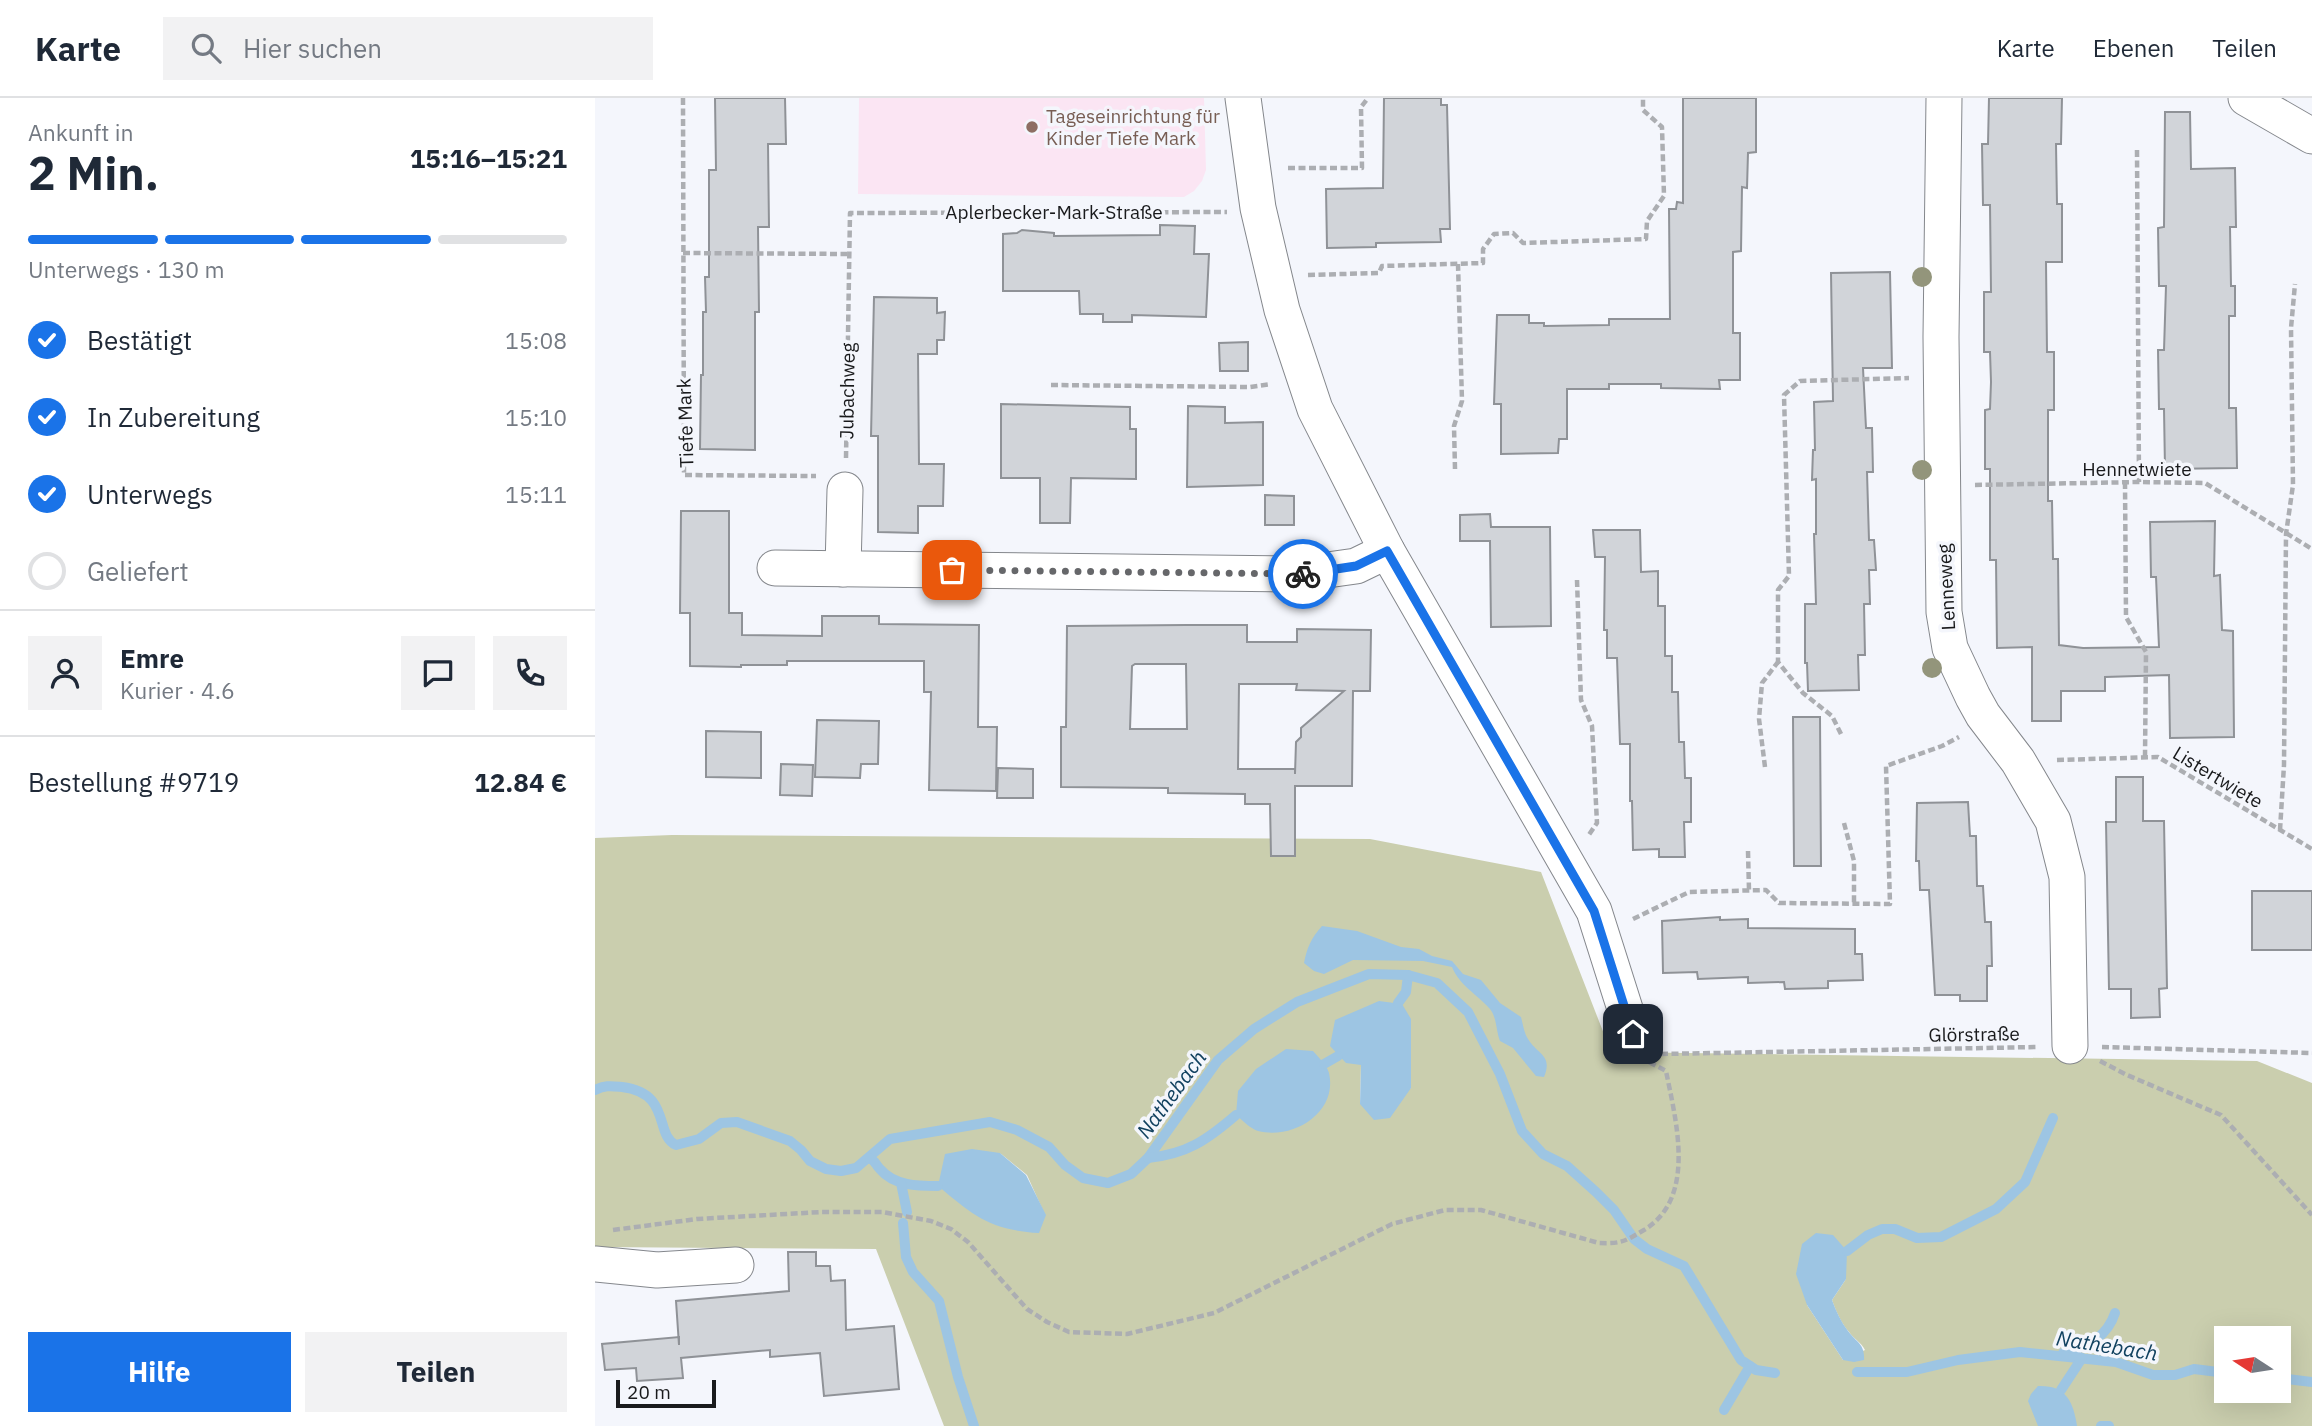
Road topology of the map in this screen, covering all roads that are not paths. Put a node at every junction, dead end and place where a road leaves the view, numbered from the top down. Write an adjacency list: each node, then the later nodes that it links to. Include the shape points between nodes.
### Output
1 (1243, 98): 6 (street, via 1258,208 1282,310 1315,409)
2 (1944, 98): 9 (street, Lenneweg, via 1944,612 1950,648 1983,715 2018,761 2053,821 2067,877)
3 (2246, 98): 4 (street)
4 (2312, 136)
5 (845, 483): 8 (street)
6 (1387, 551): 8 (street, via 1356,566 1299,574); 10 (street, via 1594,911)
7 (775, 568): 8 (street)
8 (843, 569)
9 (2070, 1046)
10 (1643, 1050)
11 (595, 1264): 12 (street, via 657,1270)
12 (736, 1265)

